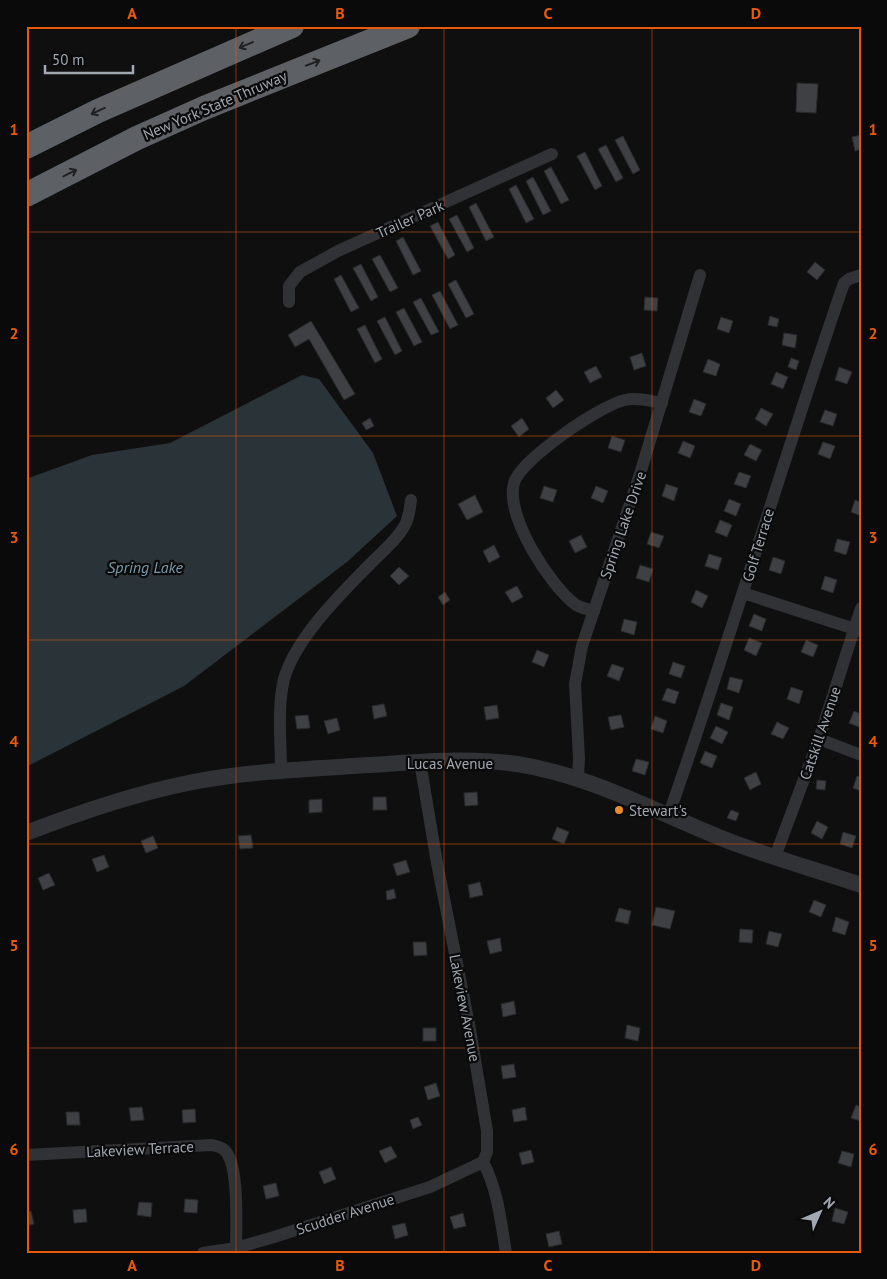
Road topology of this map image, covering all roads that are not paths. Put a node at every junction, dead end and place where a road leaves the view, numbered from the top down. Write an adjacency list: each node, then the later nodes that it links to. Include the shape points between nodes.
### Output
1 (292, 26): 3 (highway, one-way to 3)
2 (408, 26): 5 (highway, New York State Thruway, one-way to 2, via 204,108)
3 (26, 147)
4 (552, 154): 8 (street, Trailer Park, via 338,251 300,272 289,286)
5 (26, 195)
6 (700, 275): 9 (street, Spring Lake Drive)
7 (855, 277): 11 (street, Golf Terrace, via 844,283)
8 (289, 302)
9 (662, 403): 13 (street, Spring Lake Drive); 13 (street, via 635,398 607,406 523,467 513,484 516,515 551,579 578,606)
10 (411, 500): 18 (street, via 406,523 348,586 292,659 284,679 281,703)
11 (743, 593): 14 (street); 20 (street, Golf Terrace)
12 (861, 608): 14 (street, Catskill Avenue)
13 (594, 611): 19 (street, Spring Lake Drive, via 582,646 575,684 580,758)
14 (857, 630): 15 (street, Catskill Avenue)
15 (819, 739): 16 (street); 22 (street, Catskill Avenue)
16 (861, 755)
17 (420, 762): 18 (street, Lucas Avenue); 19 (street, Lucas Avenue, via 518,764); 25 (street, Lakeview Avenue, via 487,1130 487,1152)
18 (281, 771): 21 (street, Lucas Avenue, via 189,783 140,795)
19 (578, 779): 20 (street, Lucas Avenue)
20 (669, 814): 22 (street, Lucas Avenue, via 721,838)
21 (26, 833)
22 (775, 857): 23 (street, Lucas Avenue)
23 (855, 883)
24 (26, 1155): 26 (street, Lakeview Terrace, via 221,1147 228,1154 234,1176)
25 (483, 1162): 26 (street, Scudder Avenue, via 430,1187); 28 (street, via 494,1190)
26 (236, 1250): 27 (street, Scudder Avenue)
27 (203, 1253)
28 (506, 1253)

